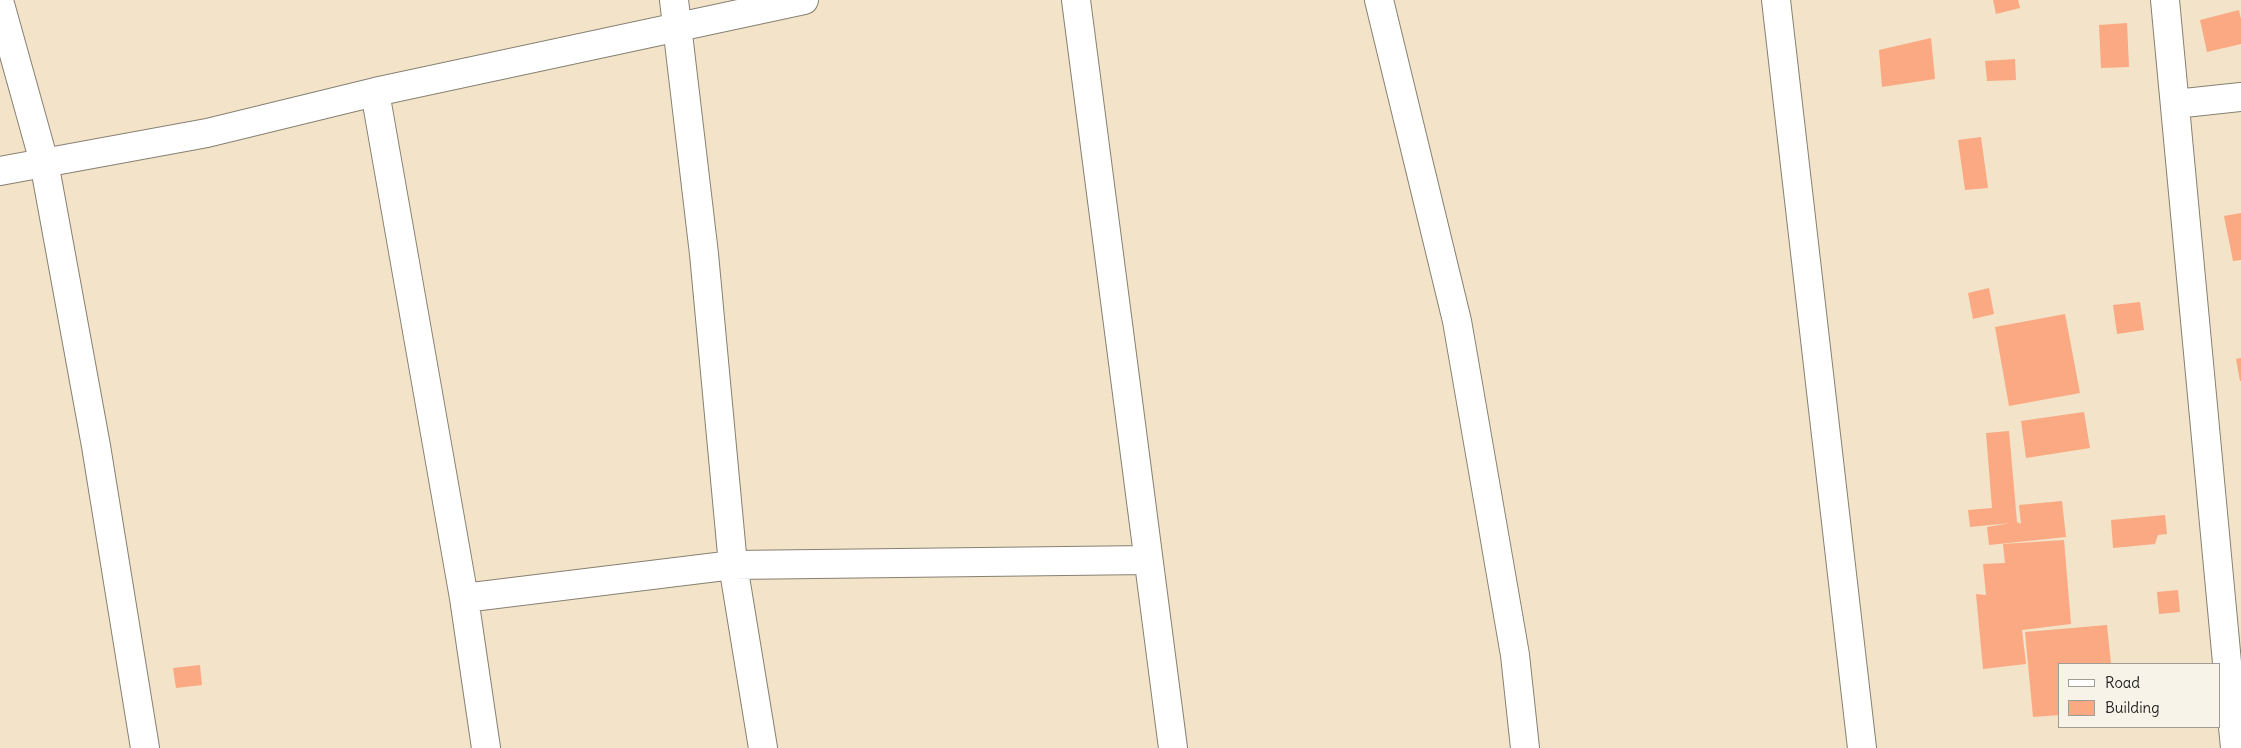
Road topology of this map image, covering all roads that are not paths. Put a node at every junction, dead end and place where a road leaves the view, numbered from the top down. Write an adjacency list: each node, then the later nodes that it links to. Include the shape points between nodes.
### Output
1 (804, 0): 7 (street)
2 (1076, 0): 13 (street)
3 (1379, 0): 20 (street, via 1457,321 1516,655)
4 (1776, 0): 21 (street)
5 (2165, 0): 10 (street)
6 (0, 4): 11 (street)
7 (676, 13): 8 (street); 14 (street, via 704,254)
8 (375, 92): 11 (street, via 207,133); 15 (street)
9 (2241, 97): 10 (street)
10 (2175, 104): 22 (street)
11 (44, 162): 12 (street); 16 (street, via 96,446)
12 (0, 172)
13 (1148, 560): 14 (street); 19 (street)
14 (733, 565): 15 (street); 18 (street)
15 (464, 598): 17 (street)
16 (145, 748)
17 (486, 748)
18 (763, 748)
19 (1173, 748)
20 (1525, 748)
21 (1862, 748)
22 (2235, 748)

